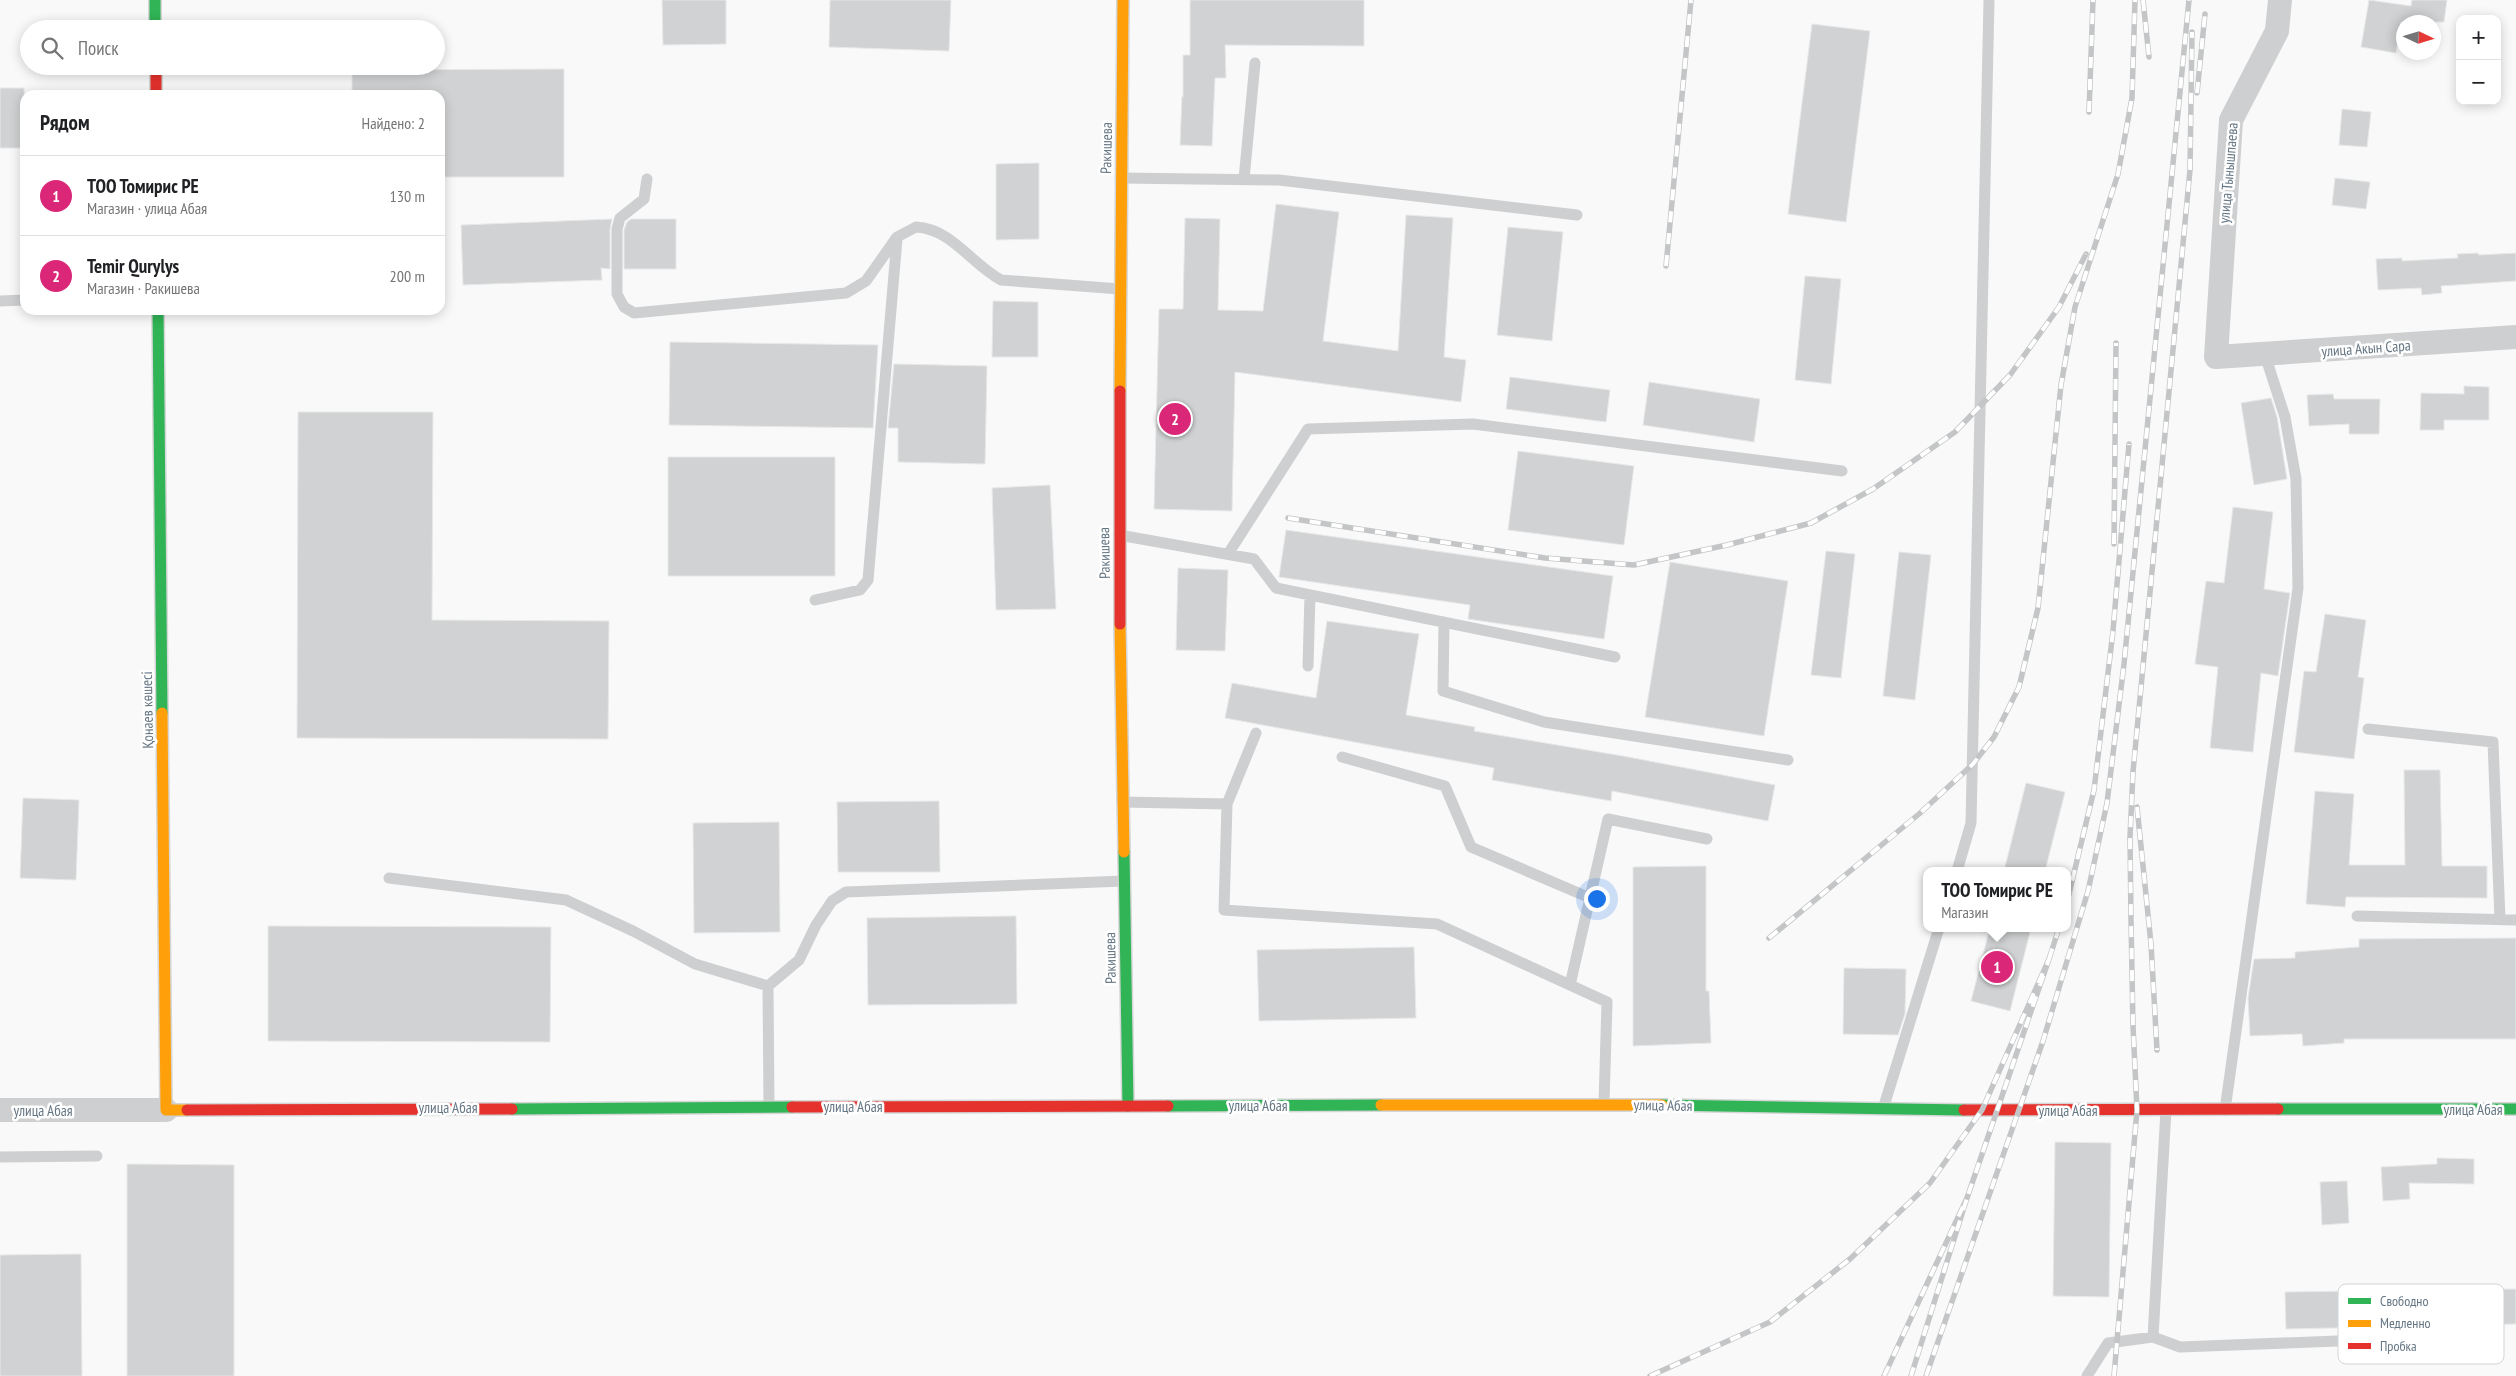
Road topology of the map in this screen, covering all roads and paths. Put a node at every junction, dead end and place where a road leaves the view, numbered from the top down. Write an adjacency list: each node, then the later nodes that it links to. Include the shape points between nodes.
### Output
1 (155, 0): 5 (street)
2 (1123, 0): 9 (street, Ракишева)
3 (1989, 0): 36 (lane, via 1971,824)
4 (2280, 0): 20 (street, улица Тынышпаева, via 2277,31 2230,120)
5 (155, 20)
6 (1255, 63): 11 (lane)
7 (156, 75): 8 (street)
8 (156, 90)
9 (1120, 178): 11 (lane); 14 (street, Ракишева)
10 (647, 179): 13 (lane, via 644,199 620,218 618,229 617,294 624,307 634,313 846,294 866,281)
11 (1244, 179): 12 (lane, via 1280,180)
12 (1576, 215)
13 (897, 237): 14 (lane, via 916,226 940,231 988,273 1001,280); 25 (lane, via 868,580 860,590)
14 (1120, 289): 22 (street, Ракишева)
15 (20, 300): 16 (lane)
16 (0, 301)
17 (158, 315): 52 (street, Қонаев көшесі)
18 (2516, 337): 19 (street, улица Акын Сара)
19 (2265, 355): 20 (street, улица Акын Сара); 54 (lane, via 2285,417 2296,479 2298,588)
20 (2216, 357)
21 (1842, 471): 23 (lane, via 1473,424 1308,429)
22 (1119, 535): 23 (lane); 33 (street, Ракишева)
23 (1228, 554): 24 (lane, via 1254,559 1276,588)
24 (1310, 595): 26 (lane); 28 (lane)
25 (815, 600)
26 (1444, 622): 27 (lane); 32 (lane, via 1443,691 1544,722)
27 (1615, 657)
28 (1308, 666)
29 (2368, 729): 41 (lane, via 2493,742)
30 (1256, 733): 34 (lane)
31 (1342, 757): 39 (lane, via 1445,786 1471,847)
32 (1788, 760)
33 (1122, 802): 34 (lane); 38 (street, Ракишева)
34 (1227, 804): 44 (lane, via 1224,910 1437,924)
35 (1707, 839): 39 (lane, via 1608,820)
36 (1958, 867)
37 (389, 878): 45 (lane, via 566,900 695,964)
38 (1124, 881): 45 (lane, via 846,892 832,901 799,960); 48 (street, Ракишева)
39 (1590, 898): 44 (lane)
40 (2357, 916): 41 (lane)
41 (2500, 920): 42 (lane)
42 (2516, 920)
43 (1938, 932): 49 (lane)
44 (1570, 985): 46 (lane, via 1607,1002)
45 (768, 986): 47 (lane)
46 (1604, 1104): 48 (street, улица Абая); 49 (street, улица Абая)
47 (770, 1106): 48 (street, улица Абая); 52 (street, улица Абая)
48 (1128, 1106)
49 (1883, 1109): 53 (street, улица Абая)
50 (2516, 1109): 54 (street, улица Абая)
51 (0, 1110): 52 (street, улица Абая)
52 (166, 1110)
53 (2166, 1110): 54 (street, улица Абая); 57 (lane)
54 (2225, 1110)
55 (0, 1156): 56 (lane)
56 (97, 1156)
57 (2153, 1336): 58 (lane, via 2180,1347); 59 (lane, via 2108,1343)
58 (2338, 1341)
59 (2088, 1376)

